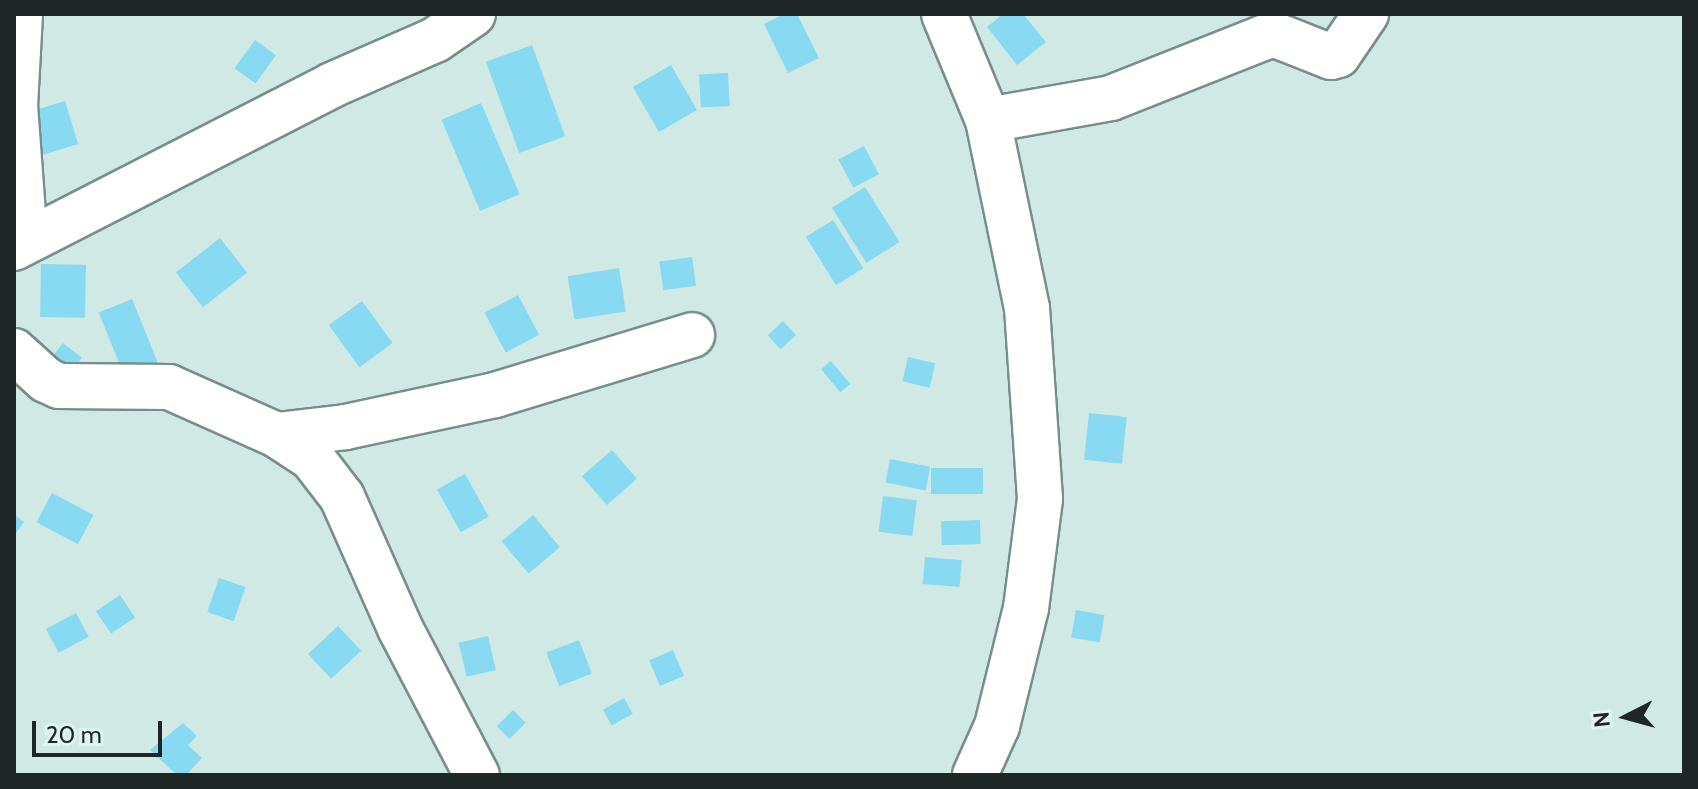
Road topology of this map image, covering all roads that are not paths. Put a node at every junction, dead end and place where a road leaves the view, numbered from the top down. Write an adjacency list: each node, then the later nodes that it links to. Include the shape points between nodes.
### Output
1 (20, 14): 6 (street, via 15,105)
2 (473, 14): 6 (street, via 435,40 332,85)
3 (944, 14): 5 (street)
4 (1366, 14): 5 (street, via 1338,55 1331,57 1273,34 1111,98)
5 (988, 120): 11 (street, via 1027,308 1040,499 1026,608 997,726)
6 (20, 245)
7 (692, 335): 9 (street, via 495,395 346,427)
8 (14, 351): 9 (street, via 59,386 169,387)
9 (277, 435): 10 (street, via 312,458 342,497 400,628)
10 (477, 775)
11 (975, 775)

